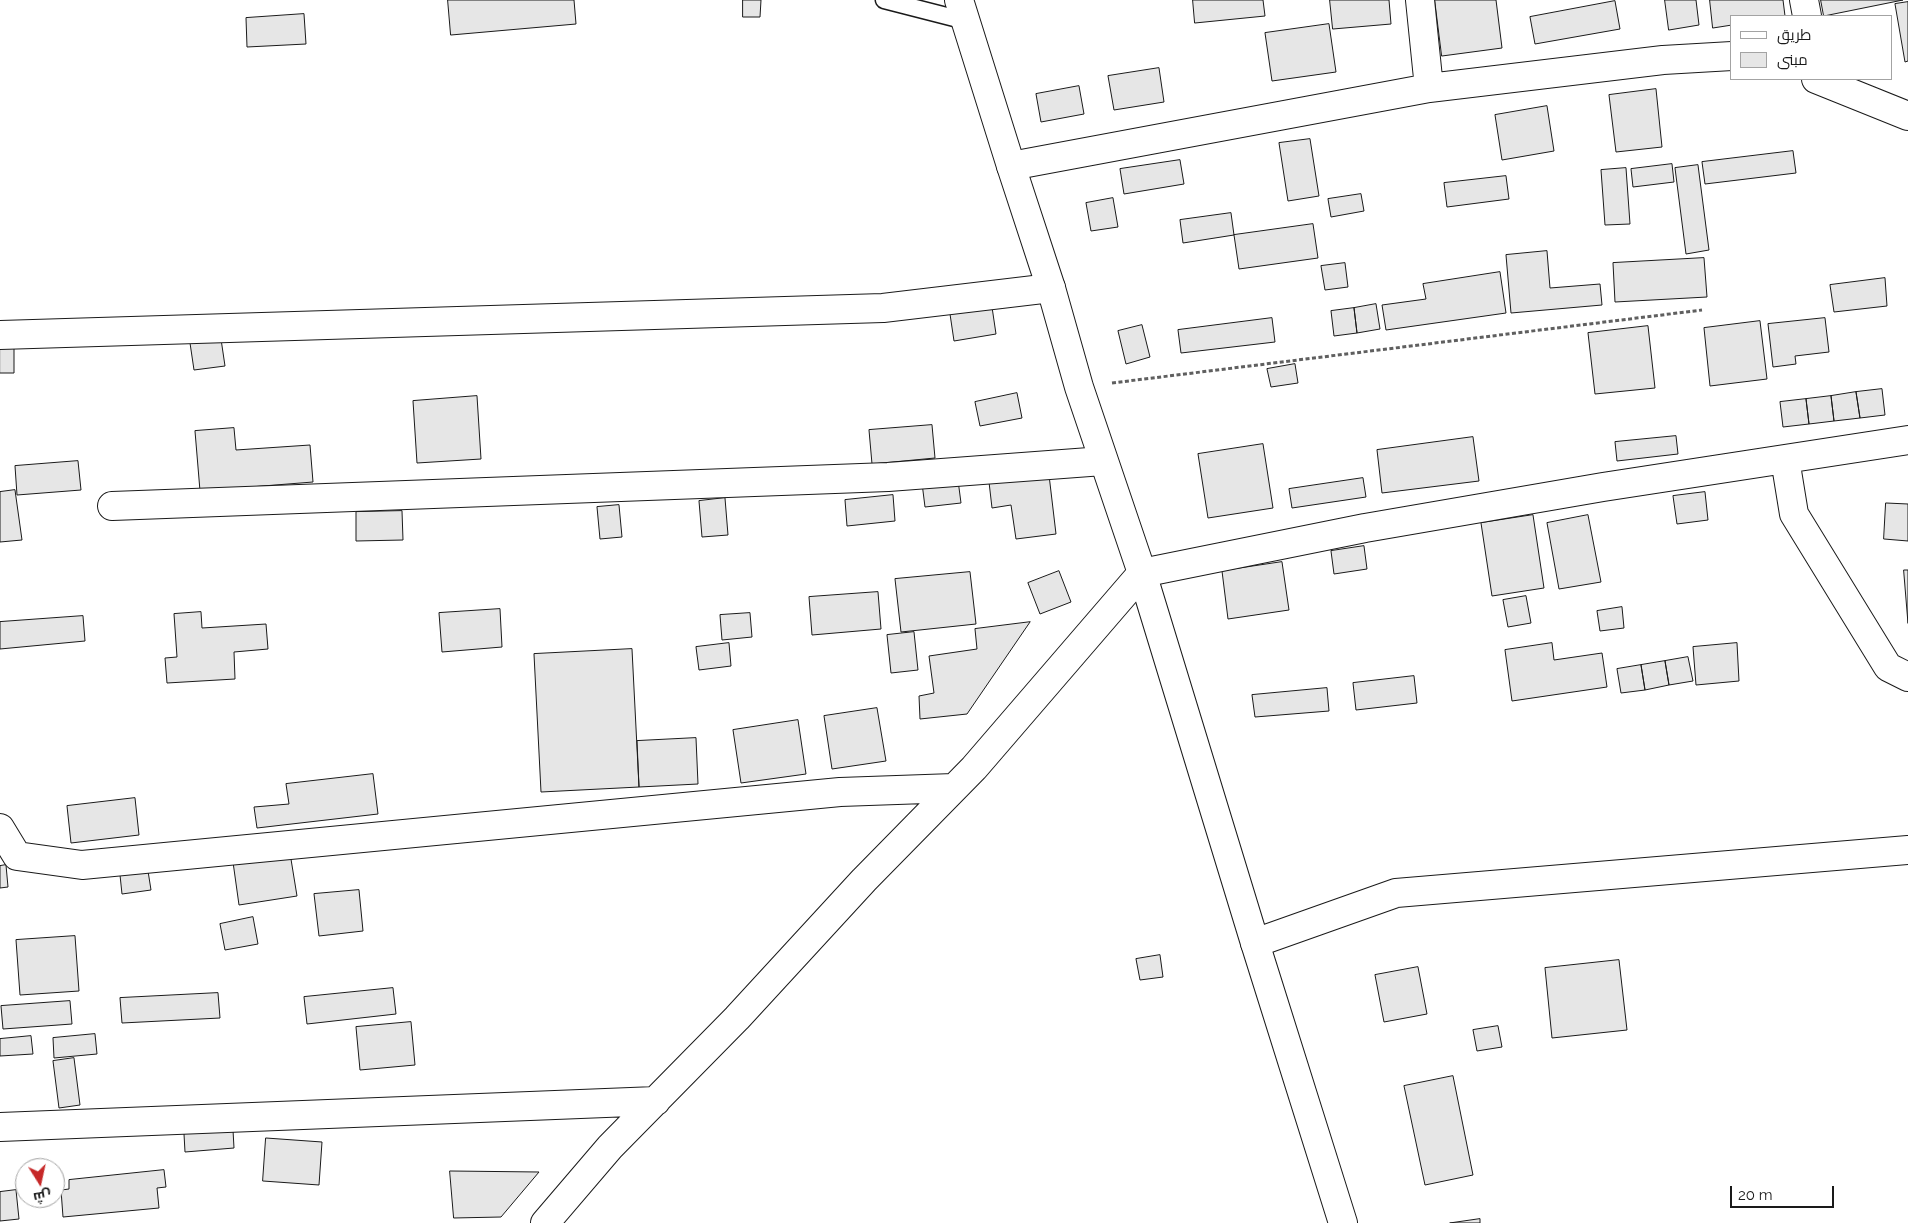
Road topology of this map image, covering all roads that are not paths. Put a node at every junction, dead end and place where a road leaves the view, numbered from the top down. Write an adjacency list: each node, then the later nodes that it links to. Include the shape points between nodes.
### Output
1 (884, 0): 4 (lane)
2 (1420, 0): 8 (street)
3 (1804, 0): 5 (street)
4 (963, 10): 10 (street)
5 (1808, 15)
6 (1730, 56): 8 (street, via 1664,60)
7 (1821, 80): 9 (street)
8 (1429, 88): 10 (street)
9 (1908, 116)
10 (1011, 166): 11 (street)
11 (1051, 288): 12 (street, via 883,308); 15 (street)
12 (0, 335)
13 (1908, 440): 14 (street)
14 (1785, 459): 17 (street, via 1365,528); 18 (street, via 1794,514 1888,667)
15 (1104, 461): 16 (street, via 888,477); 17 (street)
16 (112, 506)
17 (1142, 573): 19 (street); 22 (street)
18 (1908, 677)
19 (954, 788): 20 (street, via 840,792 82,865 17,856); 23 (street)
20 (2, 834)
21 (1908, 850): 22 (street, via 1396,893)
22 (1255, 943): 26 (street)
23 (656, 1101): 24 (street); 25 (street, via 610,1147)
24 (0, 1127)
25 (545, 1223)
26 (1343, 1223)

